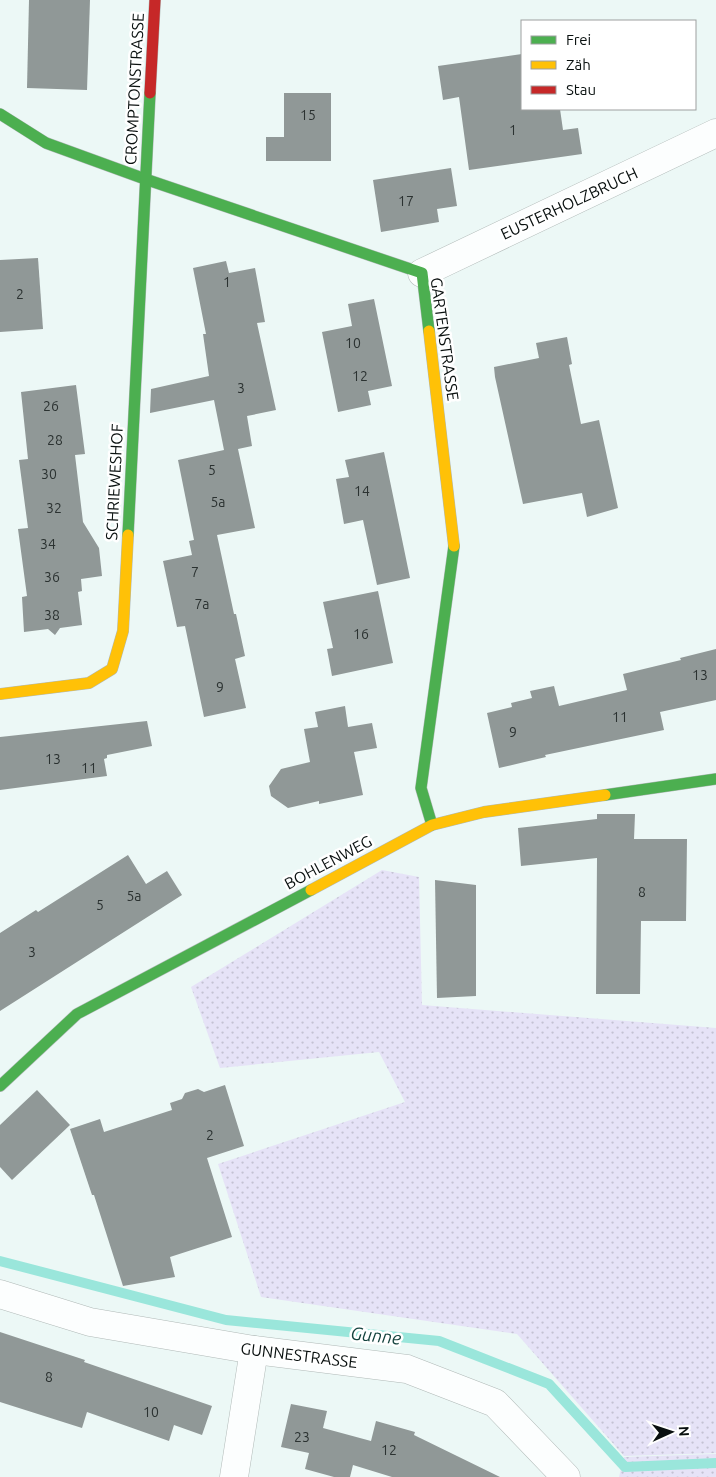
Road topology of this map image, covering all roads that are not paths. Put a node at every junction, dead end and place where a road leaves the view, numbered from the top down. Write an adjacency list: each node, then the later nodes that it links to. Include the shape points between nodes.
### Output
1 (155, 0): 4 (street, CROMPTONSTRASSE)
2 (0, 114): 4 (street, GARTENSTRASSE, via 46,143)
3 (716, 133): 5 (street, EUSTERHOLZBRUCH)
4 (145, 179): 5 (street, GARTENSTRASSE); 6 (street, SCHRIEWESHOF, via 123,631 112,669 89,683)
5 (422, 273): 8 (street, GARTENSTRASSE, via 454,547 421,788)
6 (0, 694)
7 (716, 778): 8 (street, BOHLENWEG, via 484,812)
8 (432, 825): 9 (street, BOHLENWEG, via 77,1014)
9 (0, 1086)
10 (0, 1294): 11 (street, GUNNESTRASSE, via 90,1322)
11 (254, 1350): 12 (street); 13 (street, GUNNESTRASSE, via 407,1368 495,1403)
12 (234, 1477)
13 (566, 1477)

